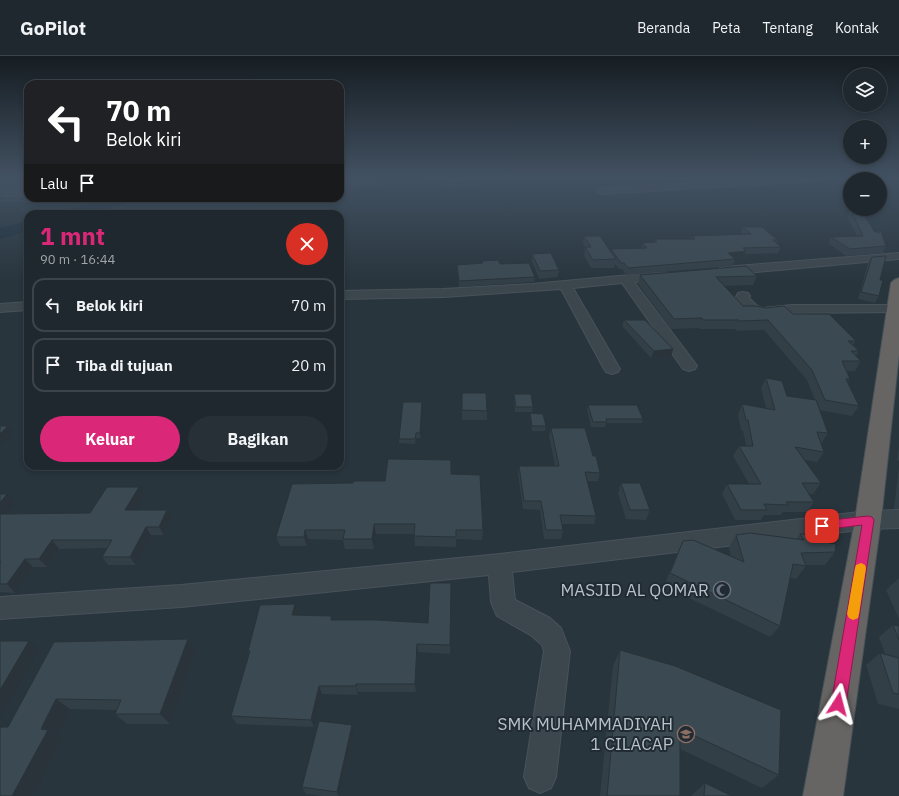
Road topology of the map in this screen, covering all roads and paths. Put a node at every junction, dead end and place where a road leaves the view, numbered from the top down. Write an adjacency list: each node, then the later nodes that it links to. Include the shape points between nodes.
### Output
1 (899, 256): 2 (street)
2 (713, 272)
3 (674, 276): 4 (street)
4 (626, 280): 6 (street); 13 (street)
5 (899, 284): 11 (highway)
6 (565, 285): 7 (street, via 443,293); 14 (street)
7 (344, 295)
8 (743, 296): 11 (street, via 742,299 752,309 762,312 792,309)
9 (24, 306): 10 (street)
10 (0, 308)
11 (896, 309): 12 (highway)
12 (895, 352): 16 (highway)
13 (689, 366)
14 (612, 369)
15 (899, 519): 16 (street)
16 (868, 520): 17 (street); 20 (highway)
17 (500, 564): 18 (street, via 181,596); 19 (street, via 503,602 506,608 541,627 552,637 557,651)
18 (0, 608)
19 (540, 777)
20 (823, 796)

